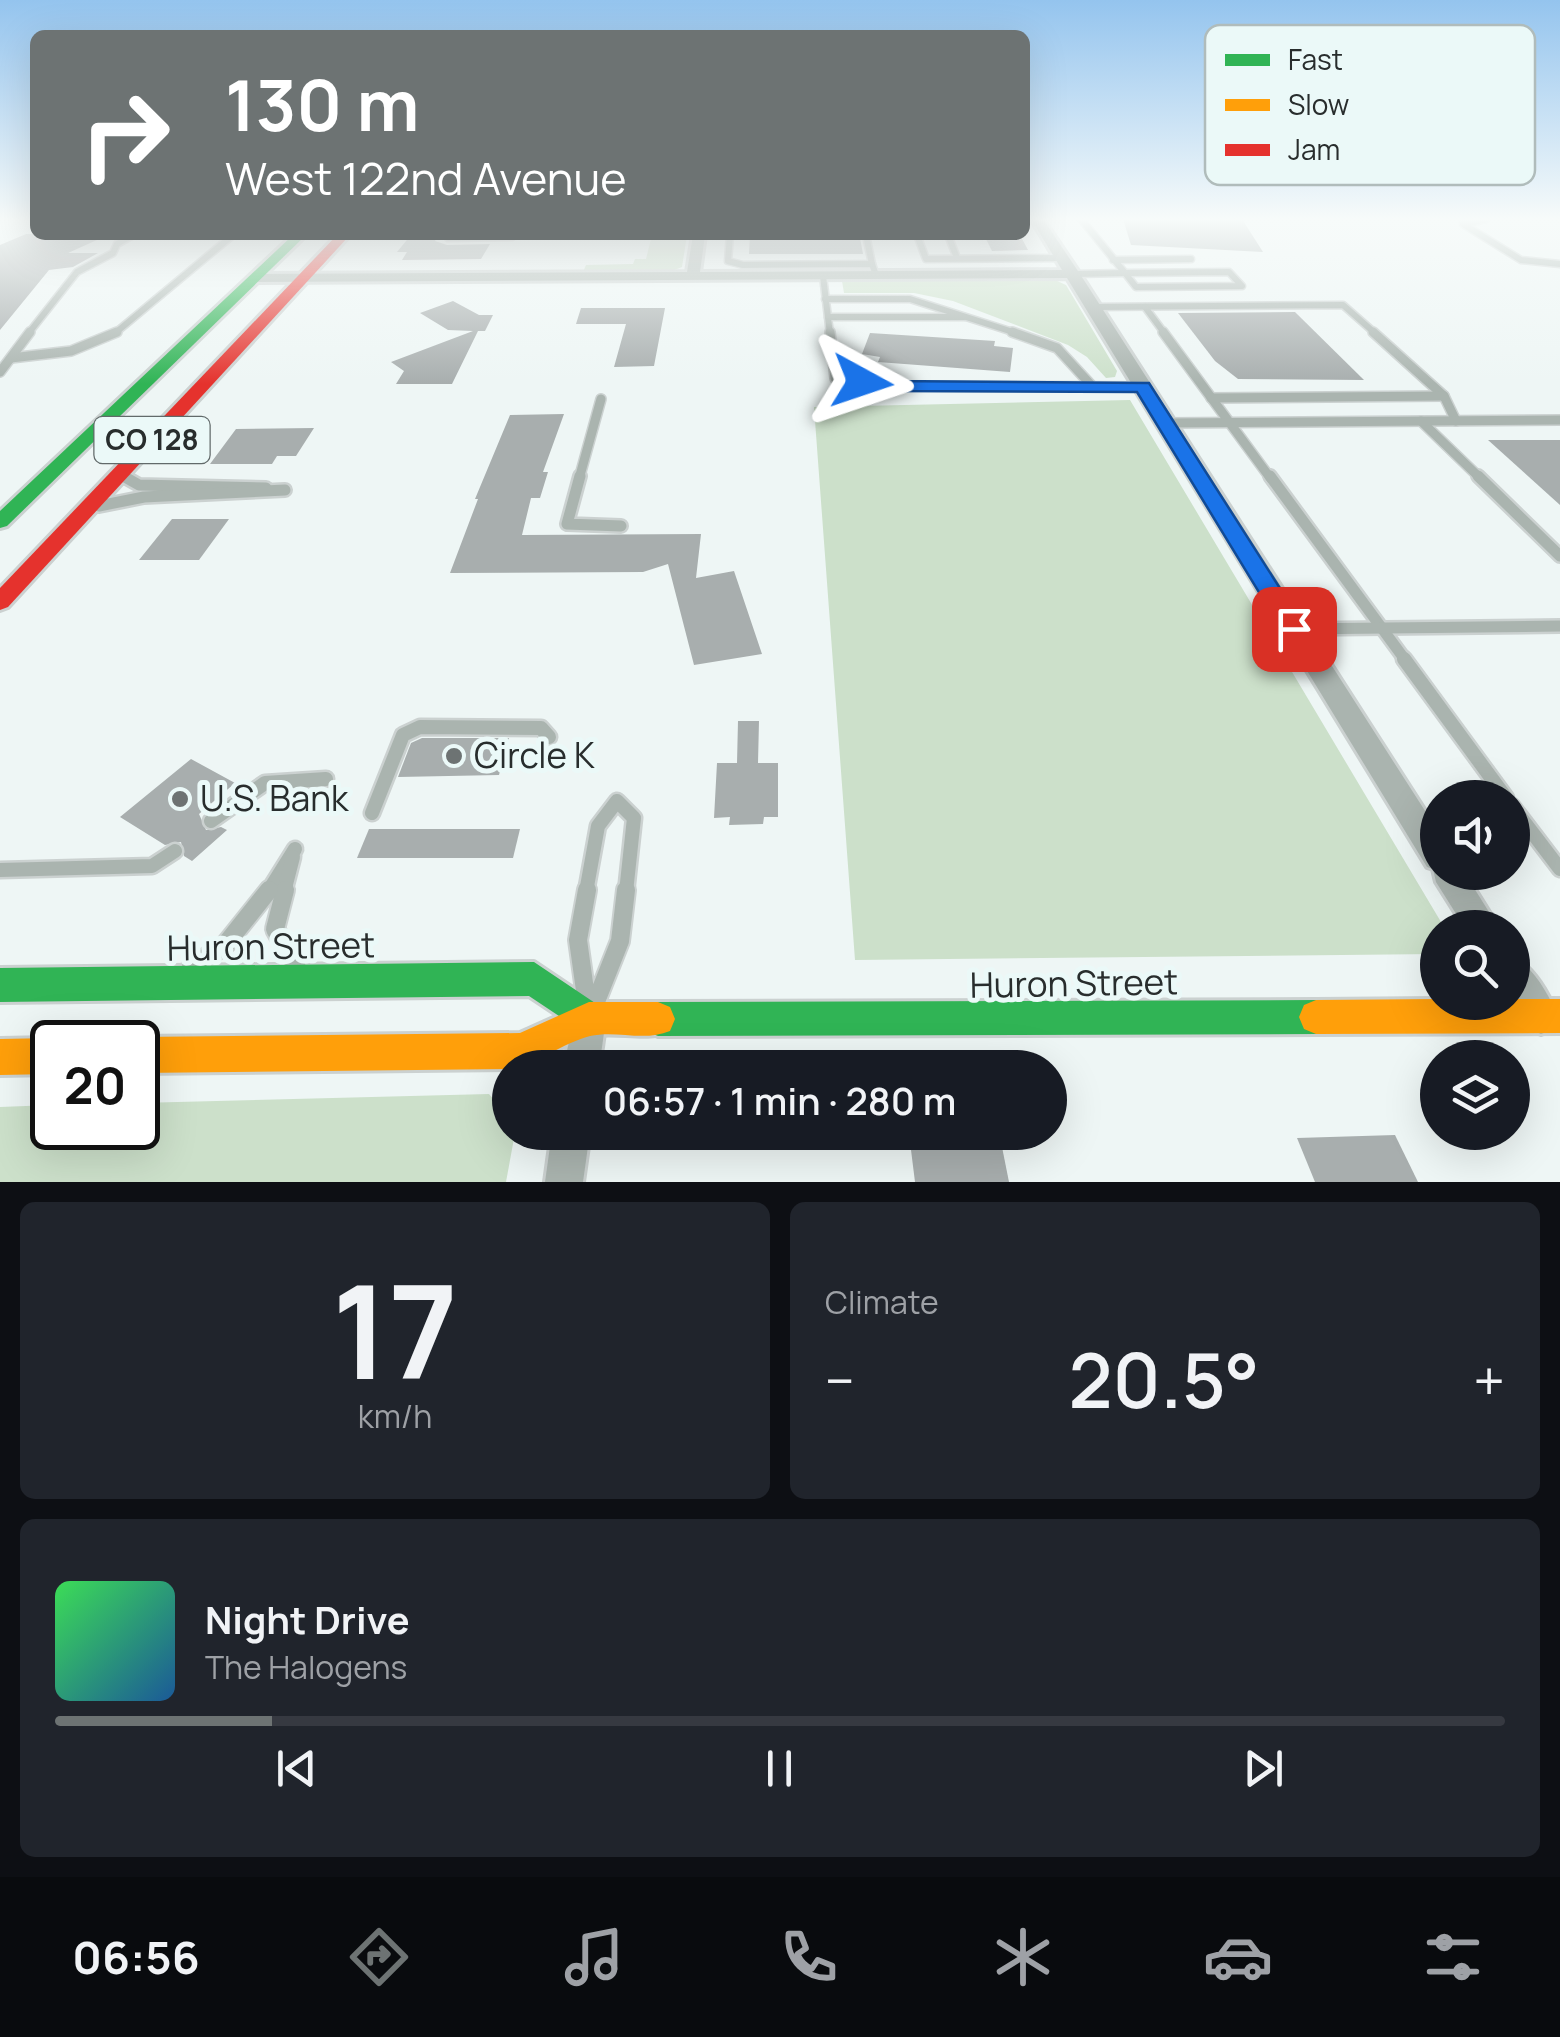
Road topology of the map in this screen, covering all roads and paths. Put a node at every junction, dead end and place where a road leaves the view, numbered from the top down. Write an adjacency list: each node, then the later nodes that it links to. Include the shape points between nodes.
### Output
1 (75, 274): 18 (lane)
2 (187, 274): 18 (lane, via 101,342)
3 (259, 274): 11 (main road, CO 128)
4 (308, 274): 12 (main road, CO 128)
5 (838, 274): 10 (street)
6 (1072, 274): 14 (street)
7 (1123, 274): 8 (lane, via 1136,287 1242,286)
8 (1231, 274)
9 (694, 276): 10 (street); 12 (street)
10 (822, 276): 13 (lane)
11 (255, 278): 12 (street); 32 (main road, CO 128)
12 (304, 278): 30 (main road, CO 128)
13 (825, 299): 16 (lane); 17 (lane, via 910,299)
14 (1093, 307): 15 (lane); 21 (street)
15 (1145, 307): 22 (lane, via 1343,305); 23 (lane)
16 (828, 317): 17 (lane); 20 (lane, via 835,378 889,386)
17 (973, 317): 20 (lane, via 1057,348)
18 (11, 358): 19 (lane)
19 (0, 372)
20 (1092, 386): 21 (lane)
21 (1142, 386): 28 (street)
22 (1444, 396): 23 (lane); 27 (lane)
23 (1211, 398): 29 (lane)
24 (601, 400): 33 (lane, via 567,524)
25 (1560, 420): 27 (lane)
26 (1421, 421): 27 (lane); 29 (lane); 34 (lane)
27 (1456, 421)
28 (1166, 423): 29 (lane); 38 (street)
29 (1230, 423): 37 (lane)
30 (119, 474): 31 (main road, CO 128); 31 (lane, via 140,485 286,490 130,497)
31 (85, 510): 35 (main road, CO 128)
32 (0, 522)
33 (621, 526)
34 (1560, 556)
35 (0, 602)
36 (1560, 626): 37 (lane)
37 (1379, 628): 38 (lane); 41 (lane)
38 (1294, 629): 44 (street)
39 (549, 736): 42 (lane, via 542,728 420,727 404,735)
40 (326, 779): 43 (lane, via 265,783)
41 (1493, 780)
42 (372, 813)
43 (211, 821)
44 (1420, 829)
45 (1530, 830): 48 (lane)
46 (175, 851): 47 (lane, via 152,866)
47 (0, 870)
48 (1560, 870)
49 (306, 981): 50 (main road, Huron Street); 50 (lane, via 275,929 295,849 230,944); 54 (main road, Huron Street, via 534,979)
50 (156, 983): 51 (main road, Huron Street)
51 (0, 985)
52 (1530, 993): 53 (street)
53 (1550, 1016): 54 (main road, Huron Street)
54 (588, 1019): 54 (lane, via 620,942 634,818 617,802 598,826 578,940); 55 (street); 56 (main road, Huron Street, via 522,1051)
55 (584, 1050)
56 (160, 1054)
57 (30, 1056): 58 (main road)
58 (0, 1057)
59 (568, 1150): 60 (street)
60 (564, 1182)

